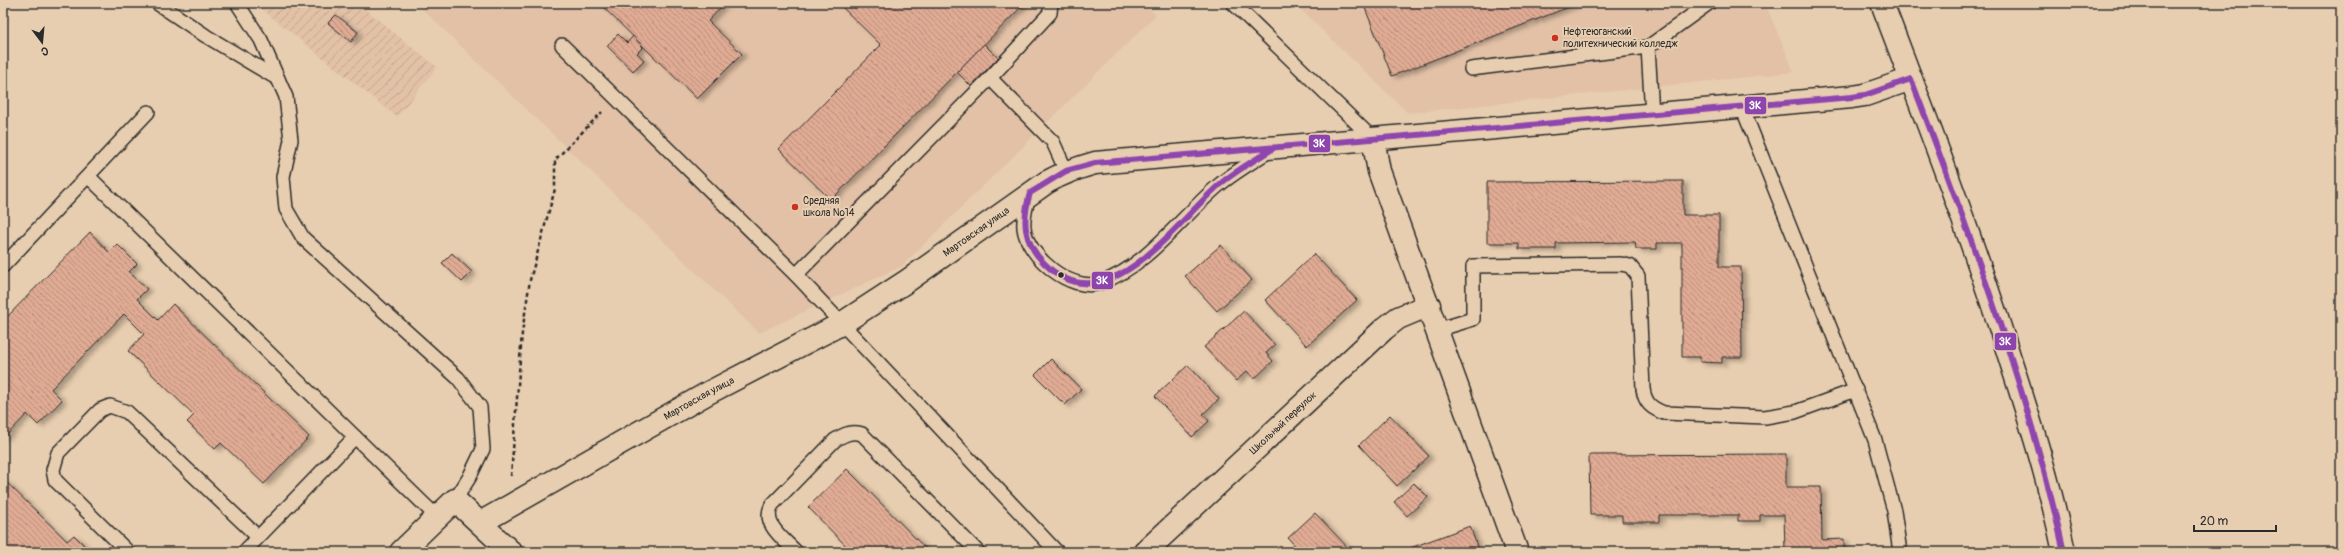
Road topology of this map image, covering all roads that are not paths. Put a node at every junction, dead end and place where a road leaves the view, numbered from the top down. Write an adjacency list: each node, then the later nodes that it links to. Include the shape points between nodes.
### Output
1 (157, 3): 12 (lane)
2 (237, 3): 12 (lane, via 261,40)
3 (1051, 3): 10 (lane, via 1050,14)
4 (1232, 3): 16 (lane)
5 (1710, 3): 8 (lane)
6 (1882, 3): 11 (street)
7 (562, 45): 22 (lane)
8 (1648, 47): 9 (lane); 15 (lane)
9 (1471, 69)
10 (990, 78): 18 (lane, via 1053,142); 22 (lane)
11 (1911, 79): 13 (street, Мартовская улица, via 1865,95); 42 (street, via 1996,312 2039,450)
12 (278, 80): 28 (lane, via 286,97 291,140 283,177 286,209 303,238 458,378 480,407 483,449)
13 (1742, 107): 15 (street, Мартовская улица); 26 (lane)
14 (148, 112): 19 (lane)
15 (1652, 115): 16 (street, Мартовская улица)
16 (1373, 139): 17 (street, Мартовская улица); 23 (street, via 1379,172)
17 (1274, 148): 18 (street, Мартовская улица, via 1095,163); 20 (lane, via 1218,186 1136,263 1098,284 1068,280 1048,266 1032,250 1024,229 1024,211)
18 (1066, 171): 20 (street, Мартовская улица)
19 (89, 176): 21 (lane); 27 (lane)
20 (1030, 193): 24 (street, Мартовская улица, via 907,281)
21 (3, 266)
22 (796, 275): 24 (lane)
23 (1429, 305): 25 (street); 39 (street, Школьный переулок, via 1398,318 1384,329)
24 (841, 324): 30 (street, Мартовская улица, via 714,390); 38 (lane)
25 (1437, 330): 26 (lane, via 1473,319 1473,266 1621,264 1630,266 1638,276 1643,389 1645,400 1653,408 1664,413 1765,417 1795,412); 40 (street)
26 (1856, 390): 41 (lane, via 1885,473)
27 (355, 437): 29 (lane); 31 (lane)
28 (455, 500): 29 (street); 30 (street)
29 (437, 517): 34 (street)
30 (480, 523): 35 (street)
31 (258, 538): 32 (lane, via 127,412 110,406 100,410 58,453 52,470 55,480); 33 (lane)
32 (128, 552)
33 (244, 552)
34 (401, 552)
35 (511, 552)
36 (796, 552): 37 (lane, via 774,529 768,511 836,440 854,432 862,434)
37 (978, 552)
38 (1057, 552)
39 (1145, 552)
40 (1517, 552)
41 (1900, 552)
42 (2064, 552)

